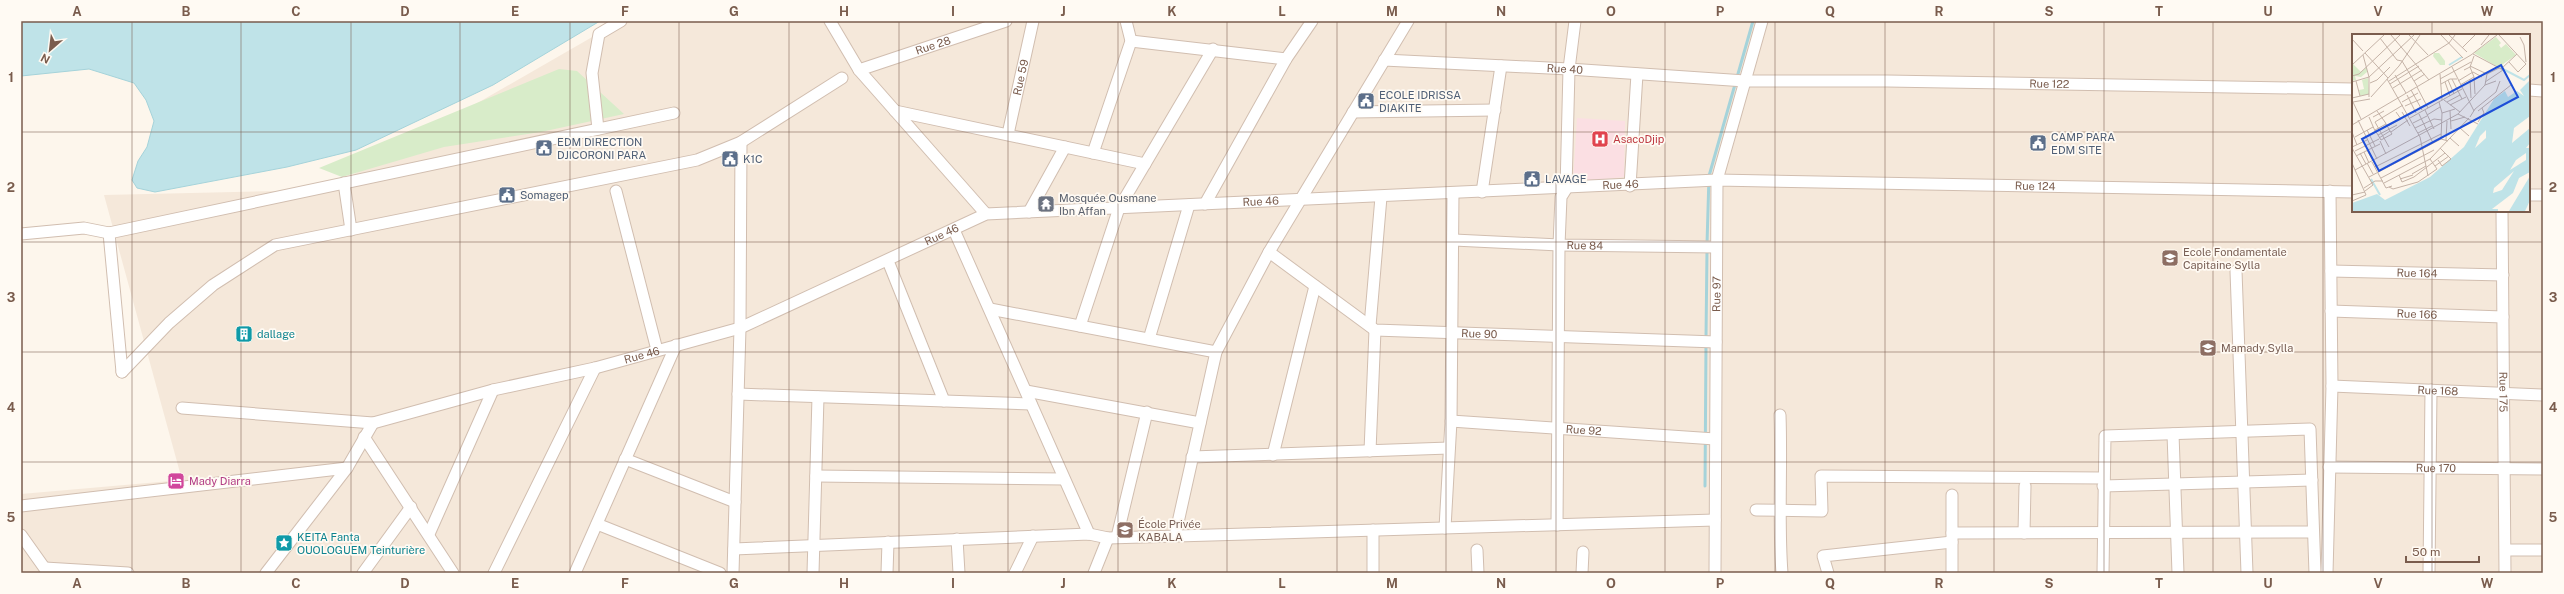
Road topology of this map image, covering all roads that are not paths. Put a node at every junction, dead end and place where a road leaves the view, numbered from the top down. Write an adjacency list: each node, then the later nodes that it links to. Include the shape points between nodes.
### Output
1 (621, 21): 27 (street, via 599,34 592,73)
2 (830, 21): 16 (street)
3 (1006, 21): 16 (street, Rue 28)
4 (1033, 21): 28 (street, Rue 59)
5 (1126, 21): 10 (street)
6 (1312, 21): 12 (street)
7 (1408, 21): 13 (street)
8 (1575, 21): 15 (street)
9 (1762, 21): 19 (street, Rue 97)
10 (1131, 41): 11 (street); 31 (street)
11 (1213, 49): 12 (street); 32 (street)
12 (1286, 58): 46 (street)
13 (1384, 60): 14 (street, Rue 40); 25 (street)
14 (1502, 66): 15 (street, Rue 40); 23 (street)
15 (1569, 69): 17 (street, Rue 40); 36 (street)
16 (859, 70): 24 (street)
17 (1637, 74): 19 (street, Rue 40); 35 (street)
18 (842, 78): 29 (street)
19 (1745, 82): 20 (street, Rue 122, via 1887,81); 33 (street, Rue 97)
20 (2352, 89)
21 (2530, 90): 22 (street)
22 (2543, 91)
23 (1495, 110): 25 (street); 39 (street)
24 (895, 111): 28 (street); 51 (street)
25 (1353, 112): 45 (street)
26 (674, 113): 27 (street)
27 (598, 130): 34 (street)
28 (1008, 134): 30 (street)
29 (742, 142): 52 (street, via 697,160); 69 (street)
30 (1065, 146): 31 (street); 49 (street)
31 (1093, 153): 32 (street)
32 (1145, 164): 48 (street)
33 (1717, 180): 35 (street, Rue 46); 38 (street, Rue 124); 58 (street, Rue 97)
34 (344, 183): 52 (street); 54 (street)
35 (1630, 186): 36 (street, Rue 46)
36 (1566, 189): 39 (street, Rue 46); 57 (street, via 1561,197)
37 (616, 191): 76 (street)
38 (2330, 191): 40 (street, Rue 124); 62 (street)
39 (1482, 192): 41 (street, Rue 46)
40 (2352, 192)
41 (1453, 193): 44 (street, Rue 46); 56 (street)
42 (2530, 195): 43 (street)
43 (2543, 195)
44 (1381, 197): 45 (street, Rue 46); 70 (street)
45 (1299, 201): 46 (street, Rue 46); 59 (street)
46 (1205, 204): 47 (street, Rue 46)
47 (1189, 205): 48 (street, Rue 46); 73 (street)
48 (1119, 208): 49 (street, Rue 46); 68 (street)
49 (1029, 212): 51 (street, Rue 46)
50 (2502, 212): 63 (street, Rue 175)
51 (986, 214): 53 (street, Rue 46)
52 (351, 230): 54 (street, via 275,245 213,285 169,323 122,372)
53 (954, 230): 60 (street, Rue 46); 65 (street)
54 (109, 233): 55 (street, via 84,228)
55 (21, 234)
56 (1454, 240): 57 (street, Rue 84); 71 (street)
57 (1559, 245): 58 (street, Rue 84); 72 (street)
58 (1716, 247): 74 (street, Rue 97)
59 (1269, 252): 64 (street); 77 (street)
60 (888, 261): 69 (street, Rue 46); 87 (street)
61 (2236, 271): 96 (street)
62 (2331, 271): 63 (street, Rue 164); 66 (street)
63 (2503, 275): 67 (street, Rue 175)
64 (1315, 286): 70 (street); 102 (street)
65 (990, 309): 68 (street); 82 (street)
66 (2331, 311): 67 (street, Rue 166); 79 (street)
67 (2504, 317): 84 (street, Rue 175)
68 (1080, 326): 73 (street)
69 (740, 328): 75 (street, Rue 46); 83 (street)
70 (1372, 328): 71 (street, Rue 90); 101 (street)
71 (1452, 333): 72 (street, Rue 90); 92 (street)
72 (1557, 337): 74 (street, Rue 90); 95 (street)
73 (1149, 339): 77 (street)
74 (1709, 343): 99 (street, Rue 97)
75 (676, 345): 76 (street, Rue 46); 104 (street)
76 (657, 350): 78 (street, Rue 46)
77 (1216, 352): 94 (street)
78 (595, 368): 80 (street, Rue 46); 153 (street)
79 (2332, 386): 81 (street, Rue 168); 105 (street)
80 (494, 390): 93 (street, Rue 46); 134 (street)
81 (2431, 390): 84 (street, Rue 168); 107 (street)
82 (1026, 391): 88 (street); 90 (street)
83 (738, 394): 86 (street); 118 (street)
84 (2503, 394): 85 (street, Rue 168); 108 (street, Rue 175)
85 (2543, 395)
86 (818, 397): 87 (street); 110 (street)
87 (944, 401): 88 (street)
88 (1031, 404): 111 (street)
89 (182, 408): 93 (street, Rue 46)
90 (1147, 412): 94 (street); 138 (street)
91 (1780, 415): 122 (street)
92 (1451, 421): 95 (street, Rue 92); 100 (street)
93 (373, 423): 98 (street)
94 (1200, 423): 103 (street)
95 (1557, 429): 99 (street, Rue 92); 125 (street)
96 (2241, 432): 97 (street); 112 (street, via 2310,429); 114 (street)
97 (2173, 434): 113 (street, via 2105,436); 115 (street)
98 (364, 437): 106 (street); 120 (street)
99 (1708, 439): 123 (street, Rue 97)
100 (1450, 448): 101 (street); 126 (street)
101 (1370, 451): 102 (street)
102 (1273, 455): 103 (street)
103 (1192, 457): 137 (street)
104 (625, 459): 118 (street); 124 (street)
105 (2330, 467): 107 (street, Rue 170); 173 (street)
106 (347, 468): 119 (street); 150 (street)
107 (2430, 468): 108 (street, Rue 170); 174 (street)
108 (2504, 469): 109 (street, Rue 170); 145 (street, Rue 175)
109 (2543, 469)
110 (816, 476): 111 (street); 142 (street)
111 (1064, 479): 135 (street)
112 (2312, 480): 114 (street); 130 (street)
113 (2103, 482): 115 (street); 122 (street, via 1820,476 1822,511); 132 (street)
114 (2243, 482): 115 (street); 129 (street)
115 (2175, 484): 128 (street)
116 (2025, 486): 131 (street)
117 (1952, 495): 139 (street)
118 (735, 502): 143 (street)
119 (21, 506)
120 (411, 507): 134 (street); 151 (street)
121 (1756, 510): 122 (street)
122 (1781, 511): 166 (street, via 1779,544)
123 (1715, 520): 125 (street); 165 (street, Rue 97)
124 (597, 524): 154 (street); 155 (street)
125 (1557, 525): 126 (street)
126 (1445, 528): 127 (street)
127 (1373, 530): 137 (street); 162 (street)
128 (2177, 532): 129 (street); 132 (street); 170 (street)
129 (2245, 532): 130 (street); 171 (street)
130 (2313, 532): 172 (street)
131 (2024, 533): 132 (street); 139 (street)
132 (2104, 533): 169 (street)
133 (21, 534): 148 (street)
134 (429, 534): 152 (street)
135 (1089, 534): 136 (street); 138 (street)
136 (1033, 536): 140 (street); 160 (street)
137 (1175, 536): 138 (street)
138 (1112, 538): 161 (street)
139 (1952, 538): 167 (street, via 1823,556); 168 (street)
140 (957, 540): 141 (street); 159 (street)
141 (888, 542): 142 (street); 158 (street)
142 (814, 545): 143 (street); 157 (street)
143 (734, 549): 156 (street)
144 (1477, 550): 163 (street)
145 (2506, 550): 146 (street); 175 (street, Rue 175)
146 (2543, 550)
147 (1583, 552): 164 (street)
148 (46, 571): 149 (street)
149 (128, 573)
150 (266, 573)
151 (363, 573)
152 (453, 573)
153 (494, 573)
154 (575, 573)
155 (720, 573)
156 (733, 573)
157 (813, 573)
158 (887, 573)
159 (958, 573)
160 (1015, 573)
161 (1094, 573)
162 (1373, 573)
163 (1478, 573)
164 (1582, 573)
165 (1715, 573)
166 (1782, 573)
167 (1828, 573)
168 (1952, 573)
169 (2103, 573)
170 (2178, 573)
171 (2247, 573)
172 (2315, 573)
173 (2327, 573)
174 (2429, 573)
175 (2505, 573)

